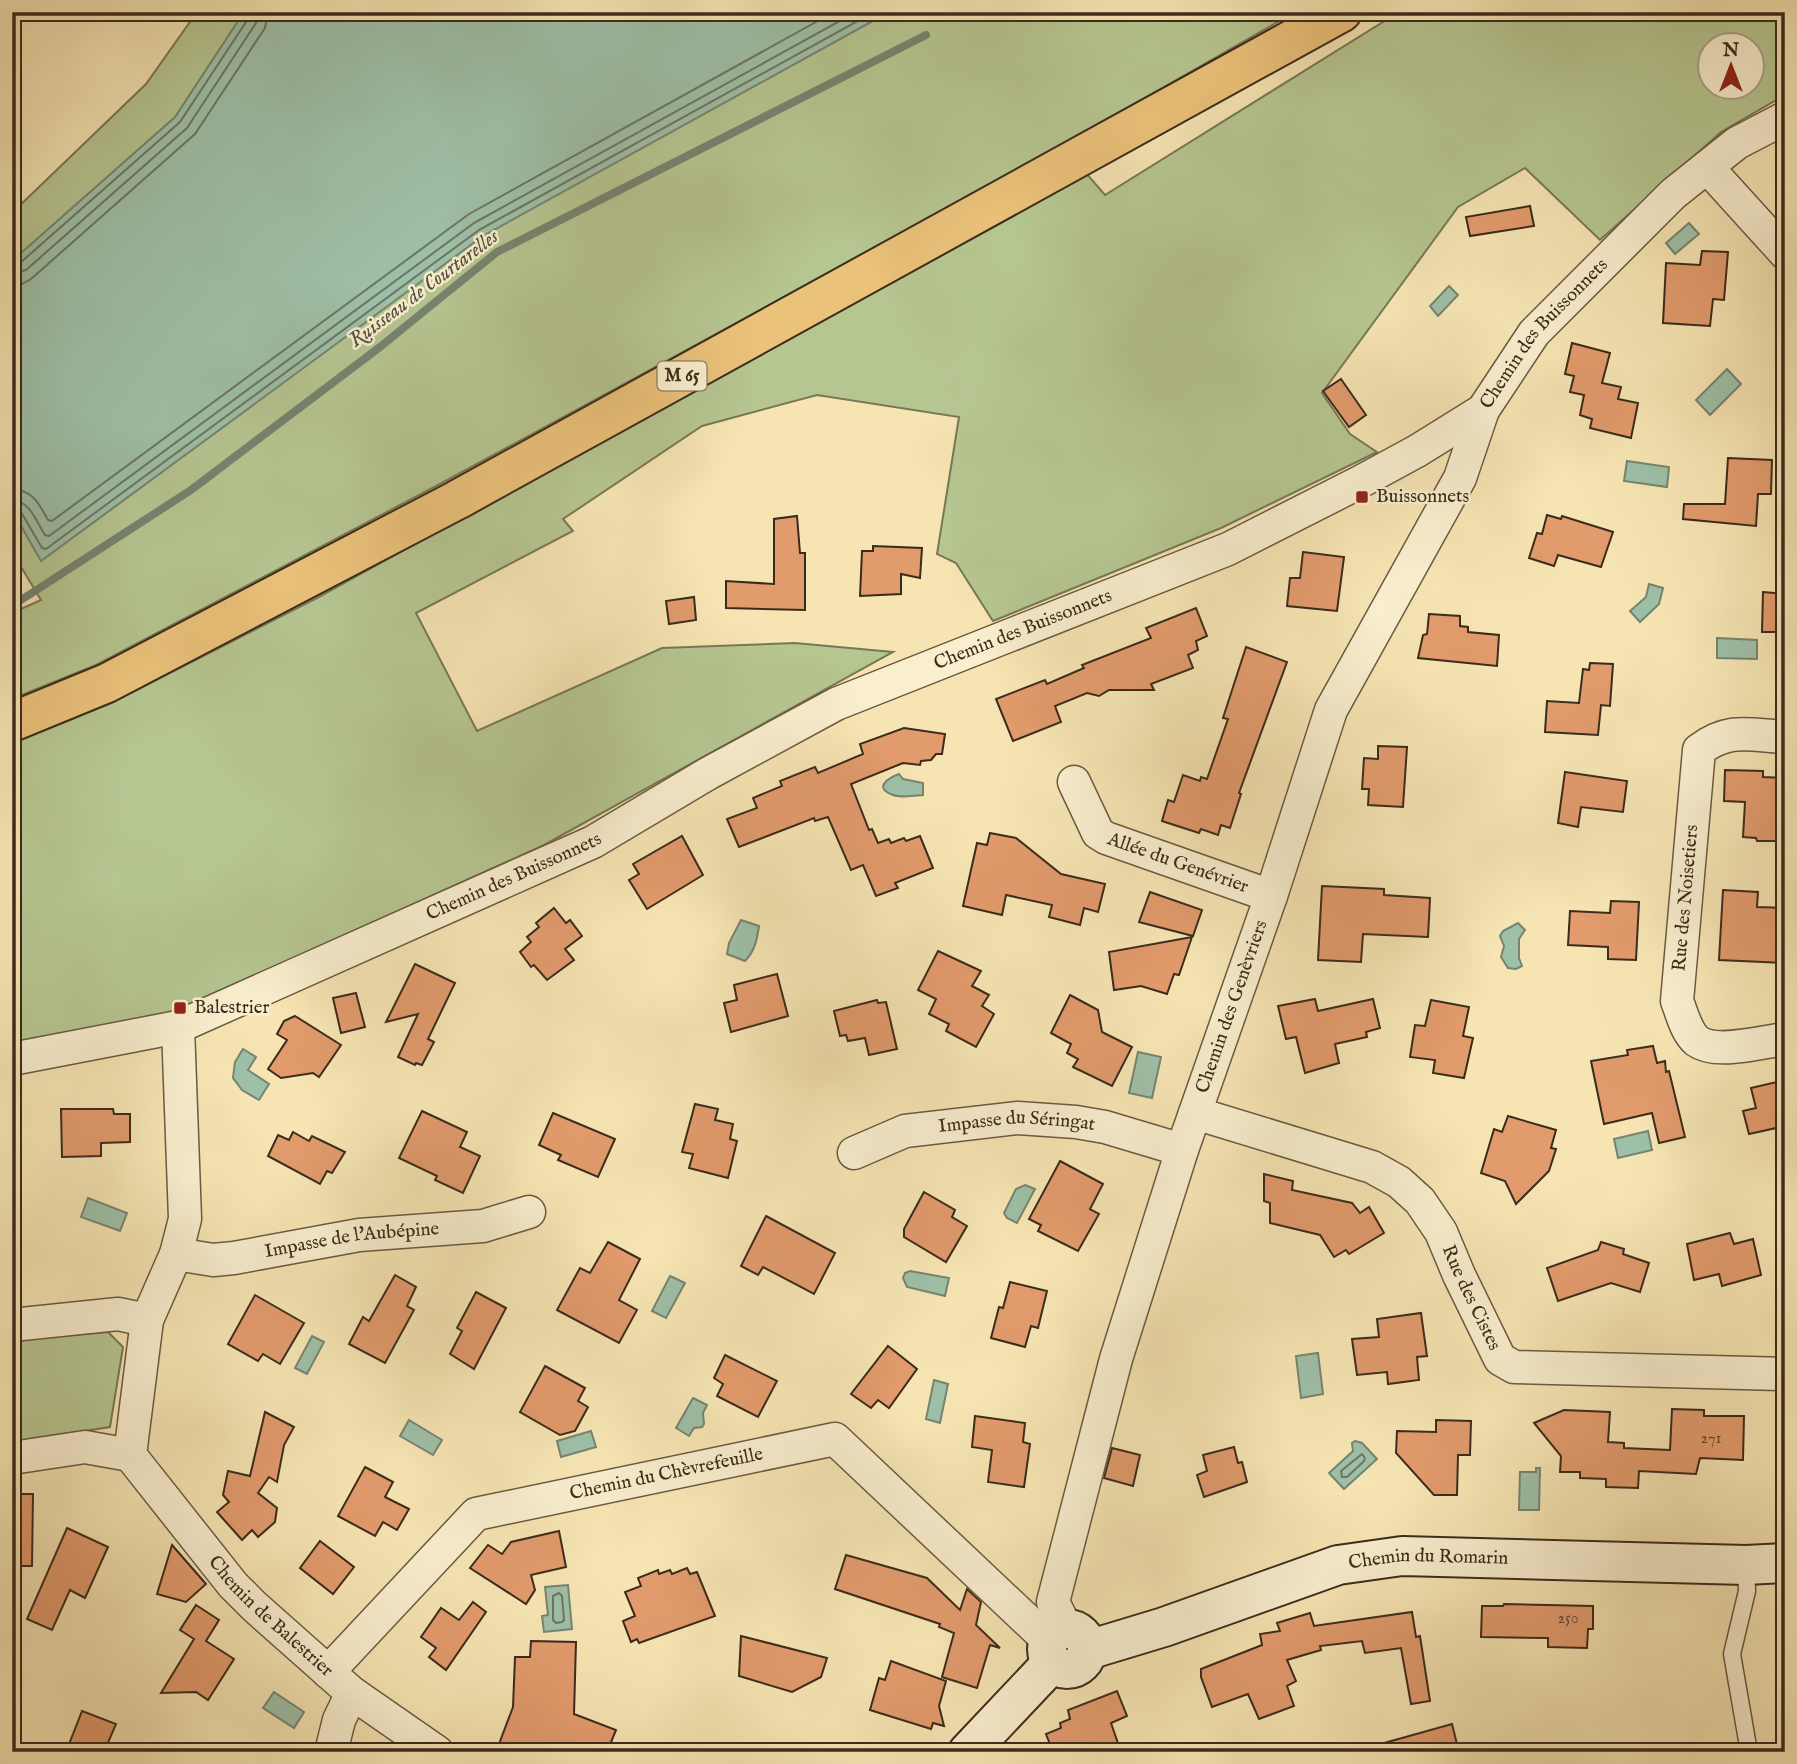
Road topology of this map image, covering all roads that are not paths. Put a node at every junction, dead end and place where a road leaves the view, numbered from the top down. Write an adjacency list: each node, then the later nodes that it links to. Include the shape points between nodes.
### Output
1 (1342, 12): 6 (main road, M 65, via 457,500 107,683)
2 (1785, 118): 3 (street, Chemin des Buissonnets, via 1737,144)
3 (1707, 167): 4 (street); 5 (street, Chemin des Buissonnets, via 1673,194 1534,333)
4 (1785, 253)
5 (1483, 410): 9 (street, Chemin des Genèvriers, via 1460,478 1331,710); 10 (street, Chemin des Buissonnets, via 1417,451 1228,549 836,704 593,842)
6 (12, 722)
7 (1785, 737): 11 (street, Rue des Noisetiers, via 1728,734 1699,750 1677,1001 1697,1041 1718,1048)
8 (1074, 782): 9 (street, Allée du Genévrier, via 1098,833 1106,838)
9 (1271, 896): 13 (street, Chemin des Genèvriers)
10 (178, 1027): 12 (street, Chemin des Buissonnets); 17 (street, via 185,1219)
11 (1785, 1038)
12 (12, 1059)
13 (1195, 1113): 14 (street, Chemin des Genèvriers); 20 (street, Rue des Cistes, via 1372,1167 1399,1182 1420,1201 1441,1232 1500,1359 1514,1367)
14 (1182, 1150): 15 (street, Impasse du Séringat, via 1105,1127 1018,1118 905,1131); 25 (street, Chemin des Genèvriers, via 1116,1359)
15 (854, 1153)
16 (528, 1212): 17 (street, Impasse de l'Aubépine, via 483,1226 359,1235 234,1258)
17 (176, 1254): 18 (street)
18 (147, 1320): 19 (street, via 118,1314); 21 (street)
19 (12, 1325)
20 (1785, 1374)
21 (130, 1455): 22 (street, via 85,1447); 26 (street, Chemin de Balestrier, via 233,1586)
22 (12, 1458)
23 (1785, 1563): 24 (street, Chemin du Romarin)
24 (1746, 1565): 25 (street, Chemin du Romarin, via 1372,1559 1338,1565 1164,1627); 31 (lane, via 1748,1591 1732,1654)
25 (1061, 1637): 26 (street, Chemin du Chèvrefeuille, via 1008,1604 835,1439 476,1514); 30 (street, Chemin du Romarin)
26 (328, 1672): 27 (street, Chemin de Balestrier)
27 (352, 1693): 28 (street); 29 (street, Chemin de Balestrier)
28 (331, 1752)
29 (438, 1752)
30 (968, 1752)
31 (1749, 1752)

